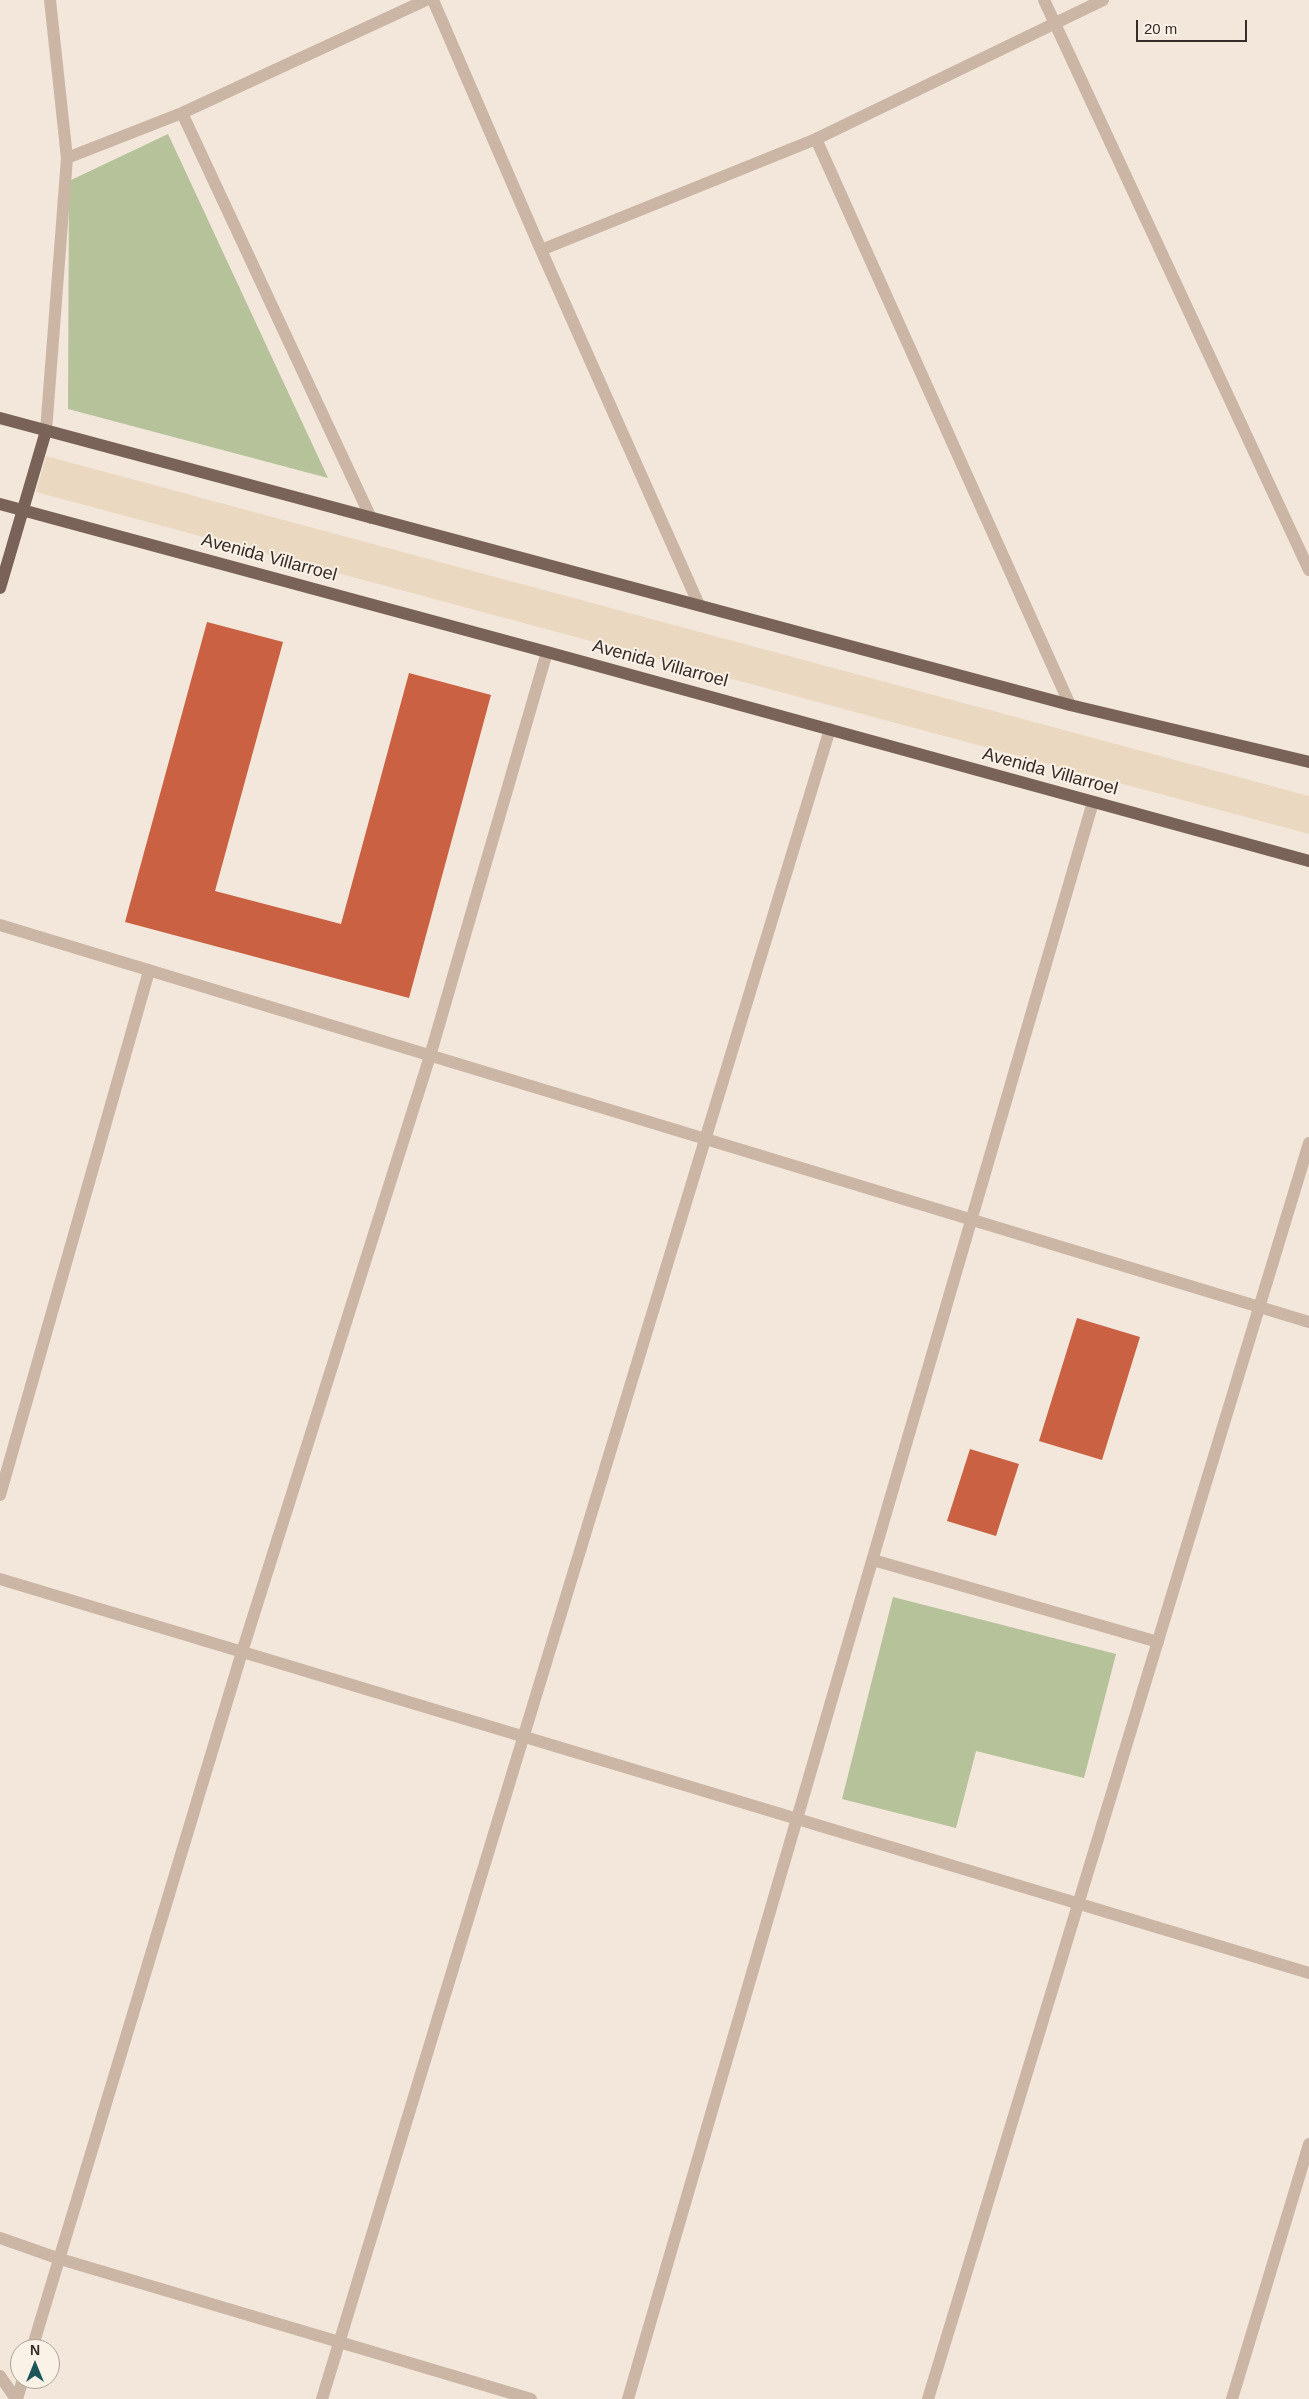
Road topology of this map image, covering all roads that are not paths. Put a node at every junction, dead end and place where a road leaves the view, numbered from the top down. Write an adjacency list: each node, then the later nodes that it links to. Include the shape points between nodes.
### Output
1 (50, 0): 9 (street)
2 (426, 0): 7 (street)
3 (433, 0): 10 (street)
4 (1044, 0): 6 (street)
5 (1103, 0): 6 (street)
6 (1055, 22): 8 (street); 16 (street)
7 (182, 113): 9 (street); 15 (street)
8 (816, 138): 10 (street); 20 (street)
9 (67, 158): 12 (street)
10 (541, 250): 18 (street)
11 (0, 418): 12 (main road)
12 (46, 430): 14 (main road); 15 (main road)
13 (0, 504): 14 (main road, Avenida Villarroel)
14 (23, 510): 17 (main road); 19 (main road, Avenida Villarroel)
15 (371, 518): 18 (main road)
16 (1309, 570)
17 (0, 588)
18 (699, 605): 20 (main road)
19 (548, 652): 21 (main road, Avenida Villarroel); 27 (street)
20 (1070, 705): 22 (main road)
21 (830, 729): 23 (main road, Avenida Villarroel); 28 (street)
22 (1309, 762)
23 (1093, 802): 24 (main road, Avenida Villarroel); 30 (street)
24 (1309, 861)
25 (0, 925): 26 (street)
26 (149, 971): 27 (street); 33 (street)
27 (430, 1056): 28 (street); 37 (street)
28 (706, 1139): 30 (street); 38 (street)
29 (1309, 1143): 31 (street)
30 (972, 1220): 31 (street); 34 (street)
31 (1259, 1307): 32 (street); 36 (street)
32 (1309, 1322)
33 (0, 1495)
34 (873, 1560): 36 (street); 39 (street)
35 (0, 1579): 37 (street)
36 (1158, 1642): 40 (street)
37 (242, 1652): 38 (street); 44 (street)
38 (523, 1736): 39 (street); 46 (street)
39 (797, 1819): 40 (street); 51 (street)
40 (1078, 1903): 41 (street); 52 (street)
41 (1309, 1972)
42 (1309, 2144): 53 (street)
43 (0, 2238): 44 (street)
44 (60, 2259): 45 (street); 46 (street)
45 (35, 2339)
46 (338, 2342): 49 (street); 50 (street)
47 (0, 2376): 48 (street)
48 (17, 2399)
49 (322, 2399)
50 (531, 2399)
51 (628, 2399)
52 (928, 2399)
53 (1232, 2399)

